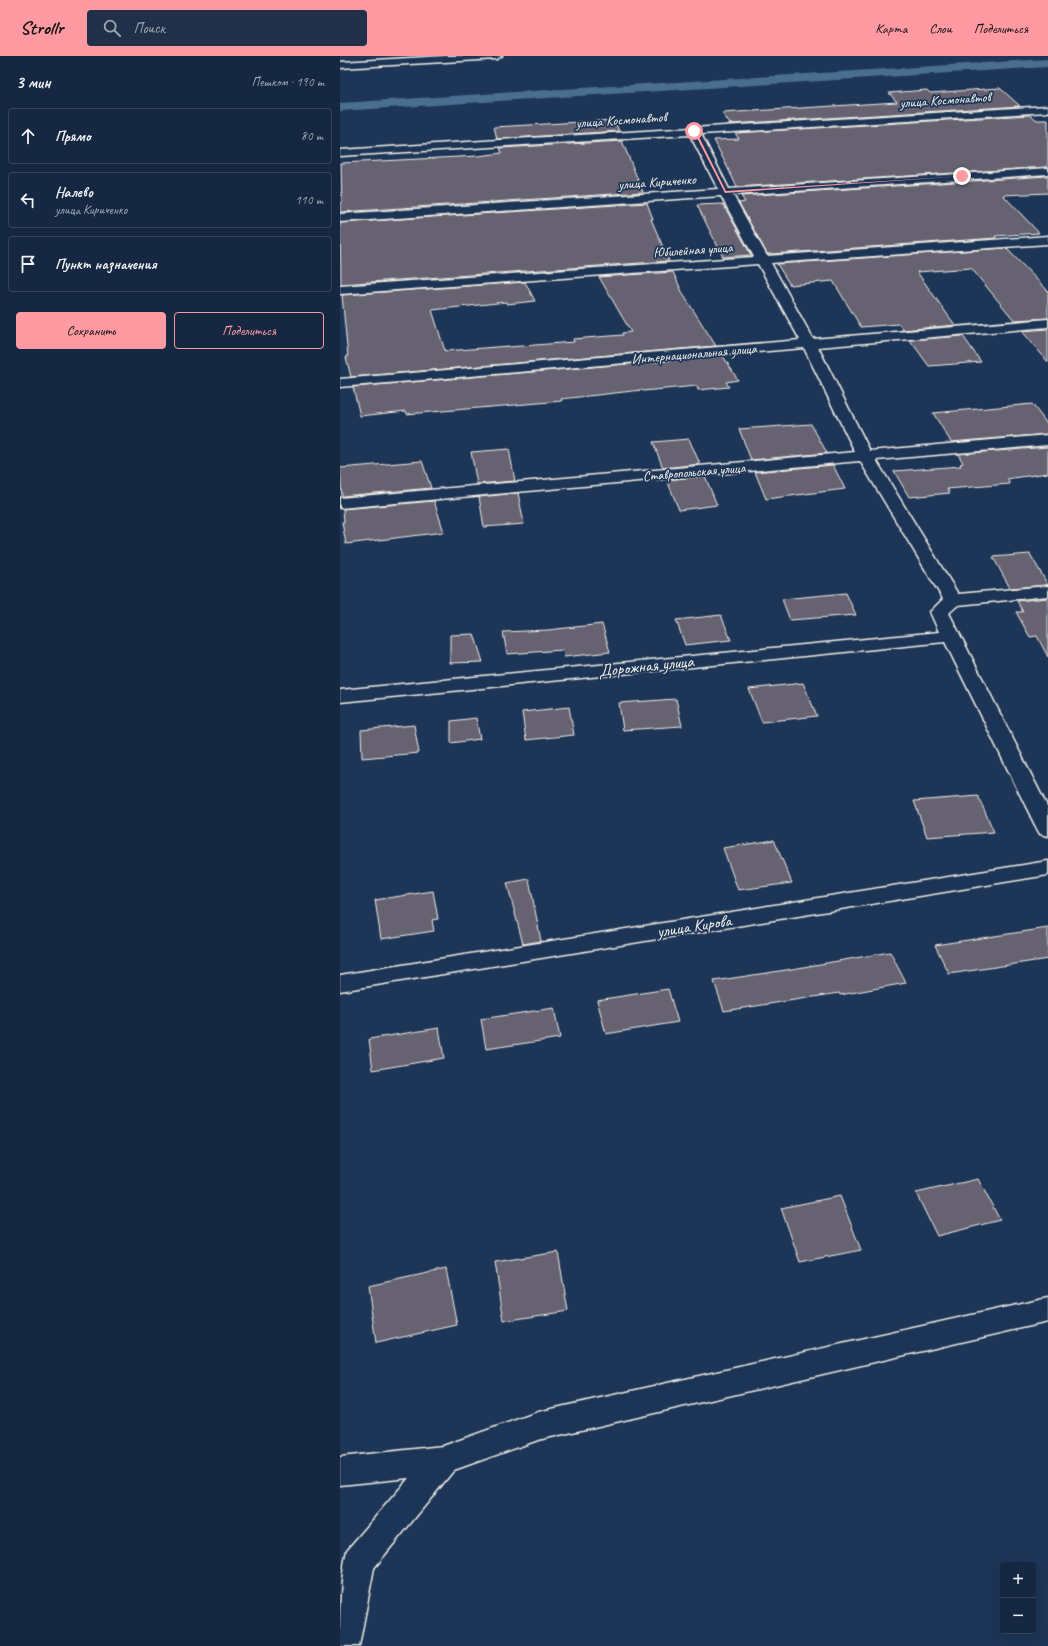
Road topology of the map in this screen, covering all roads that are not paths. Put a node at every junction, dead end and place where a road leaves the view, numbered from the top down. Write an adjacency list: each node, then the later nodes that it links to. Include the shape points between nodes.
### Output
1 (497, 56): 2 (street)
2 (340, 65)
3 (1048, 109): 4 (street, улица Космонавтов)
4 (694, 131): 5 (street, улица Космонавтов); 7 (street)
5 (340, 153)
6 (1048, 171): 7 (street, улица Кириченко)
7 (725, 192): 8 (street, улица Кириченко); 10 (street)
8 (340, 218)
9 (1048, 240): 10 (street, Юбилейная улица)
10 (763, 261): 11 (street, Юбилейная улица); 13 (street)
11 (340, 290)
12 (1048, 323): 13 (street, Интернациональная улица)
13 (809, 344): 14 (street, Интернациональная улица); 16 (street)
14 (340, 383)
15 (1048, 440): 16 (street, Ставропольская улица)
16 (865, 456): 17 (street, Ставропольская улица); 19 (street)
17 (340, 503)
18 (1048, 591): 19 (street)
19 (953, 600): 20 (street, via 939,612)
20 (951, 636): 21 (street, Дорожная улица); 22 (street)
21 (340, 696)
22 (1048, 829)
23 (1048, 868): 24 (street, улица Кирова)
24 (340, 983)
25 (1048, 1310): 26 (street, via 538,1426)
26 (443, 1460): 27 (street); 28 (street, via 360,1561)
27 (340, 1471)
28 (342, 1646)

